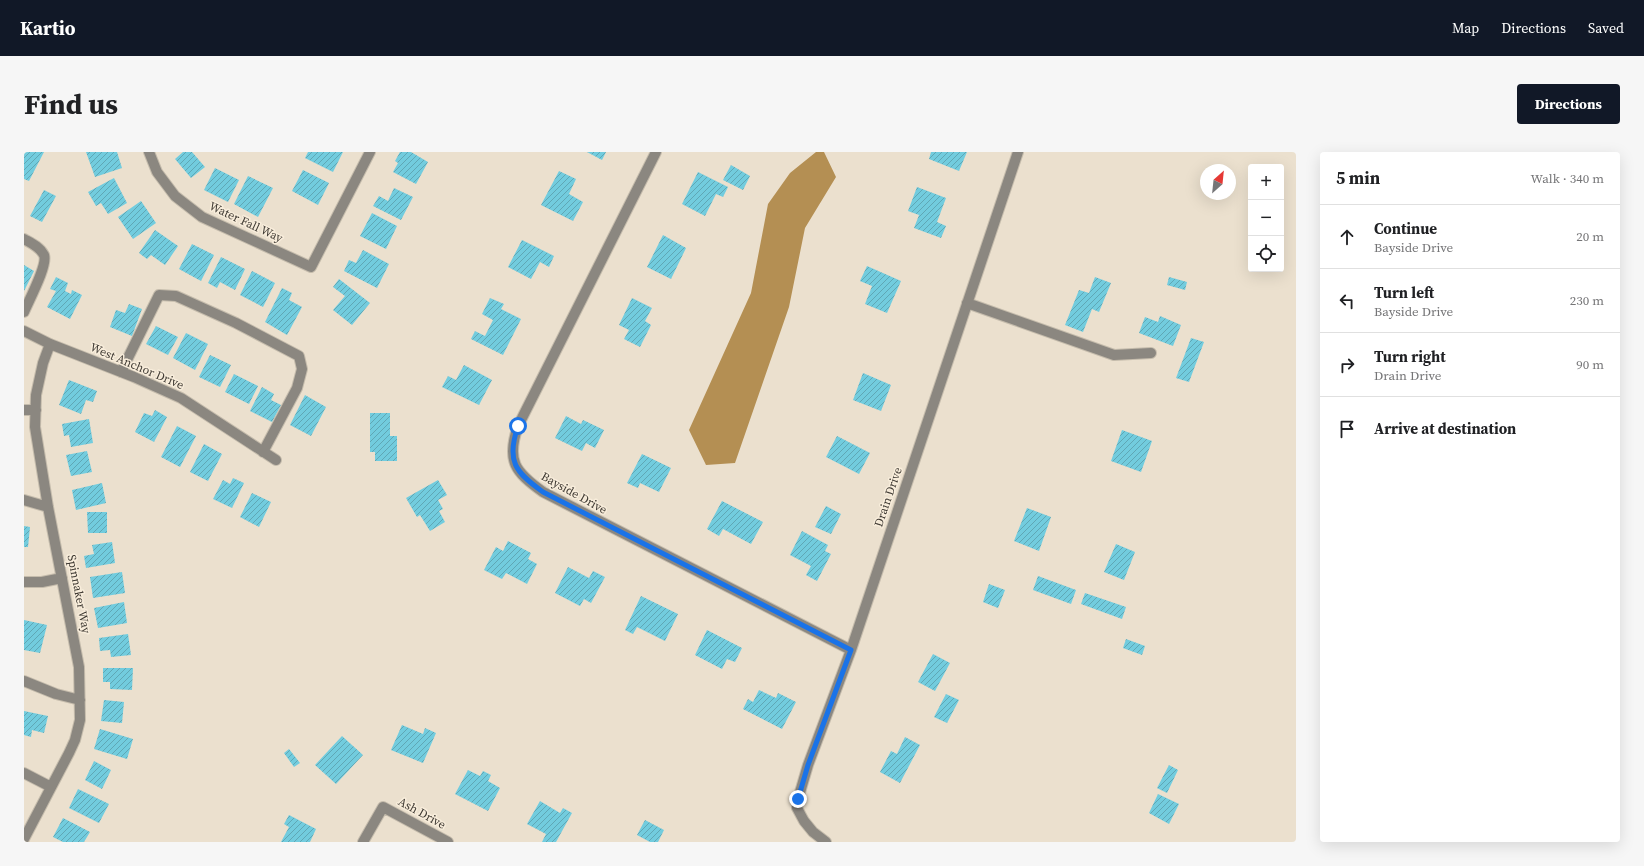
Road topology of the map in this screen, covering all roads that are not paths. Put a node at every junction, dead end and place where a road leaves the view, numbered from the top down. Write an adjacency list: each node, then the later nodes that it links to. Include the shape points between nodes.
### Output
1 (149, 152): 2 (street, Water Fall Way, via 157,172 175,196 202,217 311,267)
2 (370, 152)
3 (656, 152): 20 (street, Bayside Drive, via 518,426 512,444 514,462 524,479 543,492)
4 (1018, 152): 6 (street, Drain Drive)
5 (24, 239): 7 (street, via 38,247 44,256 44,264)
6 (967, 303): 10 (street, via 1114,355); 20 (street, Drain Drive)
7 (24, 312)
8 (24, 331): 9 (street, West Anchor Drive)
9 (50, 344): 11 (street, West Anchor Drive); 13 (street, Spinnaker Way, via 36,395)
10 (1151, 353)
11 (122, 372): 14 (street, West Anchor Drive, via 181,398); 14 (street, via 159,295 176,296 236,323 298,356 302,369 297,388)
12 (24, 410): 13 (street)
13 (36, 410): 17 (street, Spinnaker Way, via 36,427)
14 (263, 452): 15 (street, West Anchor Drive)
15 (276, 460)
16 (24, 500): 17 (street)
17 (48, 507): 18 (street, Spinnaker Way)
18 (62, 578): 19 (street); 22 (street, Spinnaker Way, via 79,667)
19 (24, 582)
20 (851, 650): 28 (street, Drain Drive, via 798,799 797,808 804,821)
21 (24, 681): 22 (street, via 56,694)
22 (80, 700): 24 (street, Spinnaker Way, via 80,720 75,740)
23 (24, 773): 24 (street)
24 (51, 787): 25 (street, Spinnaker Way)
25 (24, 839)
26 (363, 842): 27 (street, Ash Drive, via 383,807)
27 (448, 842)
28 (826, 842)

